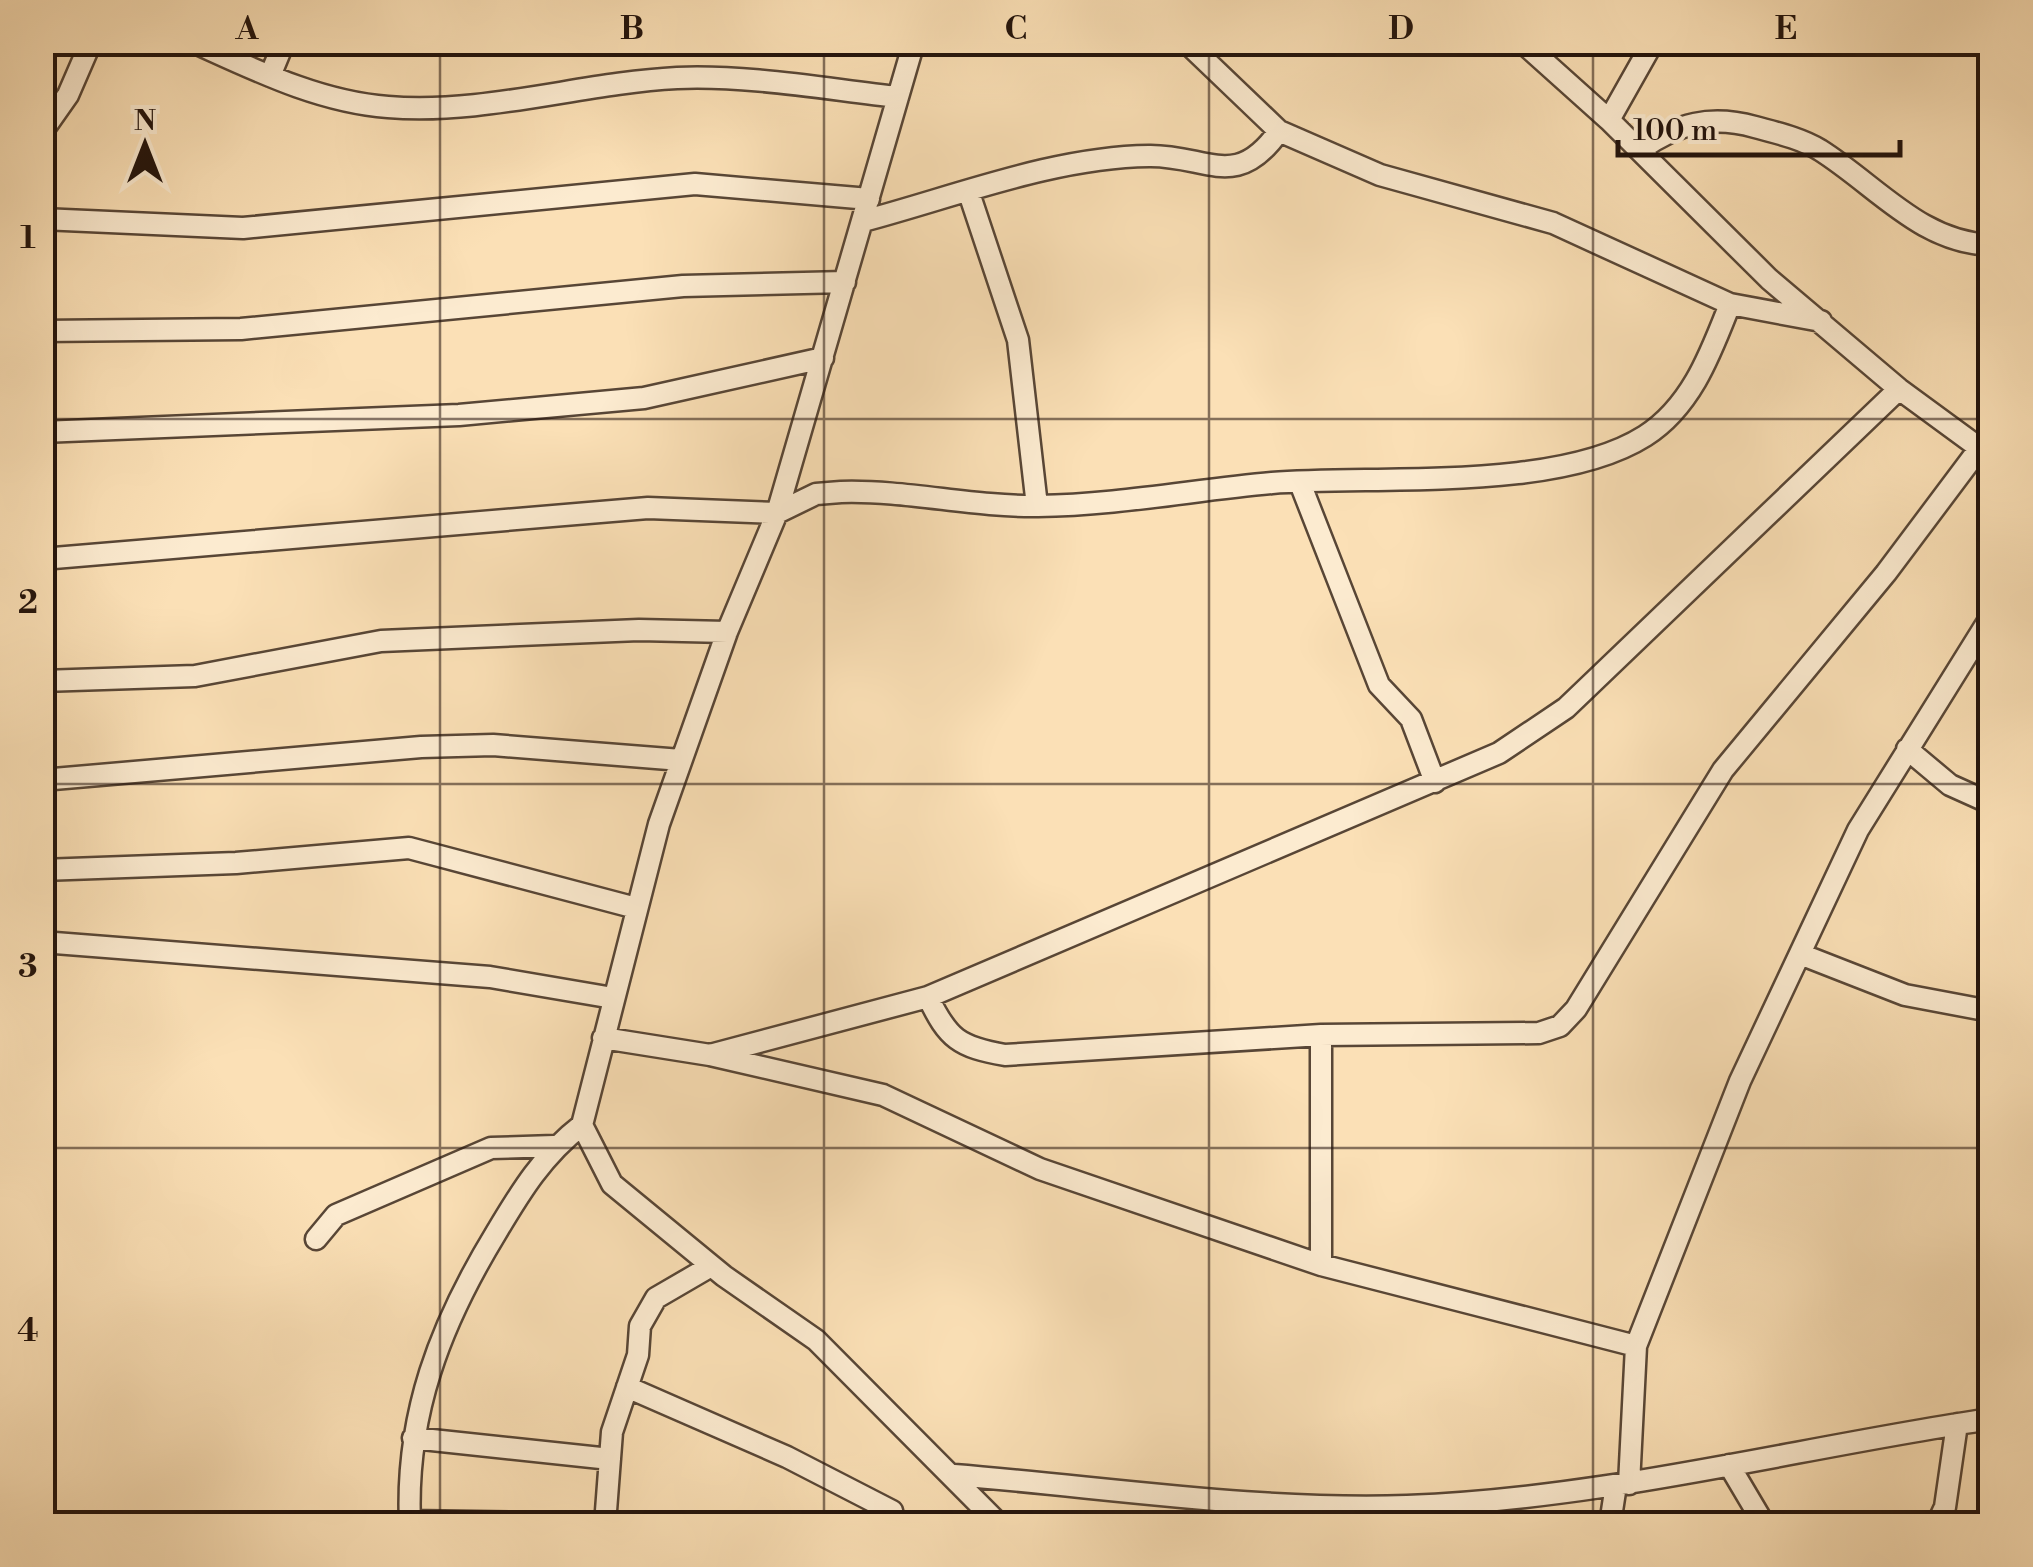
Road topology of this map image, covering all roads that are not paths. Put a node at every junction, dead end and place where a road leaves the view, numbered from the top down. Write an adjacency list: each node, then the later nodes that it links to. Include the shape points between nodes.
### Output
1 (91, 42): 11 (street, via 68,95)
2 (193, 42): 8 (street)
3 (284, 42): 8 (street)
4 (914, 42): 9 (street)
5 (1186, 42): 12 (street)
6 (1522, 42): 10 (street)
7 (1653, 42): 10 (street)
8 (270, 76): 9 (street, via 391,108 481,104 676,78)
9 (898, 97): 15 (street)
10 (1609, 120): 13 (street)
11 (42, 132)
12 (1280, 132): 14 (street, via 1263,154 1228,169 1144,156 1050,170); 20 (street, via 1380,175 1553,224)
13 (1640, 150): 18 (street, via 1702,120 1732,120 1821,151 1932,234); 21 (street, via 1769,279)
14 (969, 192): 17 (street); 28 (street, via 1018,340)
15 (869, 199): 16 (street, via 695,184 243,228); 17 (street)
16 (42, 219)
17 (863, 221): 19 (street)
18 (1990, 245)
19 (845, 282): 22 (street, via 682,286 241,329); 23 (street)
20 (1730, 304): 21 (street); 27 (street, via 1691,390 1648,434 1616,451 1514,472)
21 (1821, 321): 24 (street)
22 (42, 331)
23 (824, 358): 25 (street, via 644,398 460,415); 29 (street)
24 (1899, 389): 26 (street); 37 (street, via 1566,708 1499,753)
25 (42, 432)
26 (1985, 453): 46 (street, via 1742,744 1560,1026 1539,1034)
27 (1300, 483): 28 (street); 37 (street, via 1379,685 1411,719)
28 (1038, 506): 29 (street, via 862,491 816,494)
29 (777, 513): 30 (street, via 648,508); 32 (street)
30 (42, 559)
31 (1990, 618): 34 (street)
32 (727, 632): 33 (street, via 370,642 196,676); 35 (street)
33 (42, 682)
34 (1907, 749): 38 (street, via 1950,784); 42 (street, via 1858,830)
35 (681, 760): 36 (street, via 493,745 421,747); 40 (street)
36 (42, 780)
37 (1435, 782): 43 (street)
38 (1990, 803)
39 (42, 870): 40 (street, via 409,848)
40 (636, 908): 44 (street)
41 (42, 942): 44 (street, via 490,977)
42 (1800, 954): 45 (street, via 1905,996); 54 (street, via 1740,1082)
43 (928, 997): 46 (street, via 940,1024 968,1048 1004,1055); 48 (street)
44 (613, 998): 47 (street)
45 (1990, 1011)
46 (1321, 1035): 52 (street)
47 (604, 1038): 48 (street); 49 (street)
48 (710, 1055): 52 (street, via 883,1094 1040,1170)
49 (582, 1126): 50 (street); 53 (street, via 612,1184)
50 (554, 1146): 51 (street, via 490,1148 336,1215); 58 (street, via 448,1315 428,1366)
51 (316, 1239)
52 (1321, 1265): 54 (street)
53 (711, 1266): 55 (street, via 648,1309); 61 (street, via 816,1340)
54 (1636, 1346): 62 (street)
55 (627, 1388): 59 (street, via 615,1414); 65 (street, via 788,1457 892,1511)
56 (1990, 1419): 57 (street)
57 (1957, 1424): 60 (street); 69 (street)
58 (413, 1438): 59 (street); 63 (street)
59 (610, 1458): 64 (street)
60 (1729, 1466): 62 (street); 68 (street)
61 (954, 1475): 62 (street, via 1313,1506 1410,1506); 66 (street)
62 (1622, 1485): 67 (street)
63 (410, 1523): 64 (street)
64 (605, 1524)
65 (895, 1524)
66 (999, 1524)
67 (1610, 1524)
68 (1764, 1524)
69 (1937, 1524)

